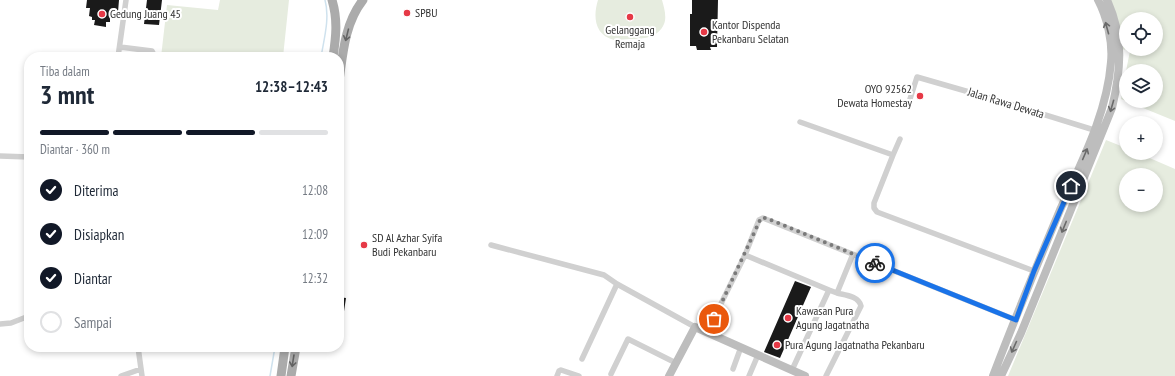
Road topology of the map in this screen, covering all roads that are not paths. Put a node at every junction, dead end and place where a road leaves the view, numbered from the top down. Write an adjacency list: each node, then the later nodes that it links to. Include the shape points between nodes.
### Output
1 (126, 0): 6 (street)
2 (332, 0): 9 (main road, via 337,28)
3 (363, 0): 10 (main road, one-way to 10, via 351,20)
4 (1098, 0): 13 (street, one-way to 4, via 1108,86 1111,60 1108,28)
5 (1107, 0): 19 (street, one-way to 19, via 1117,25 1120,52 1119,80 1112,108)
6 (120, 47): 7 (street); 8 (street)
7 (119, 52)
8 (152, 52)
9 (334, 52)
10 (344, 52)
11 (910, 100): 13 (street, Jalan Rawa Dewata, via 917,77)
12 (800, 122): 15 (street)
13 (1094, 130): 18 (street, one-way to 13)
14 (900, 139): 15 (street)
15 (893, 155): 23 (street, via 874,203 877,212)
16 (0, 156): 17 (street)
17 (24, 157)
18 (1075, 177): 19 (street); 23 (street)
19 (1083, 180): 54 (street, one-way to 54)
20 (491, 245): 24 (street, via 604,275)
21 (853, 254): 22 (street, via 763,218 759,220); 26 (street); 28 (street)
22 (745, 255): 25 (street); 31 (street)
23 (1034, 271): 28 (street)
24 (617, 284): 30 (street); 37 (street)
25 (829, 290): 26 (street); 41 (street)
26 (837, 293): 52 (street, via 857,299 861,306)
27 (24, 318): 29 (street)
28 (1016, 320): 53 (street)
29 (0, 324)
30 (695, 327): 31 (street); 38 (street)
31 (707, 332): 32 (street)
32 (741, 347): 36 (street); 39 (street)
33 (139, 352): 40 (street)
34 (284, 352): 45 (main road)
35 (295, 352): 46 (main road, one-way to 46)
36 (758, 355): 41 (street); 50 (street)
37 (582, 359)
38 (676, 364): 42 (street, via 628,339); 49 (street)
39 (733, 369)
40 (141, 370): 43 (street); 44 (street)
41 (792, 370): 51 (street)
42 (611, 374)
43 (121, 376)
44 (142, 376)
45 (281, 376)
46 (291, 376)
47 (557, 376): 48 (street, via 561,370)
48 (579, 376)
49 (669, 376)
50 (749, 376)
51 (806, 376)
52 (826, 376)
53 (993, 376)
54 (1001, 376)

